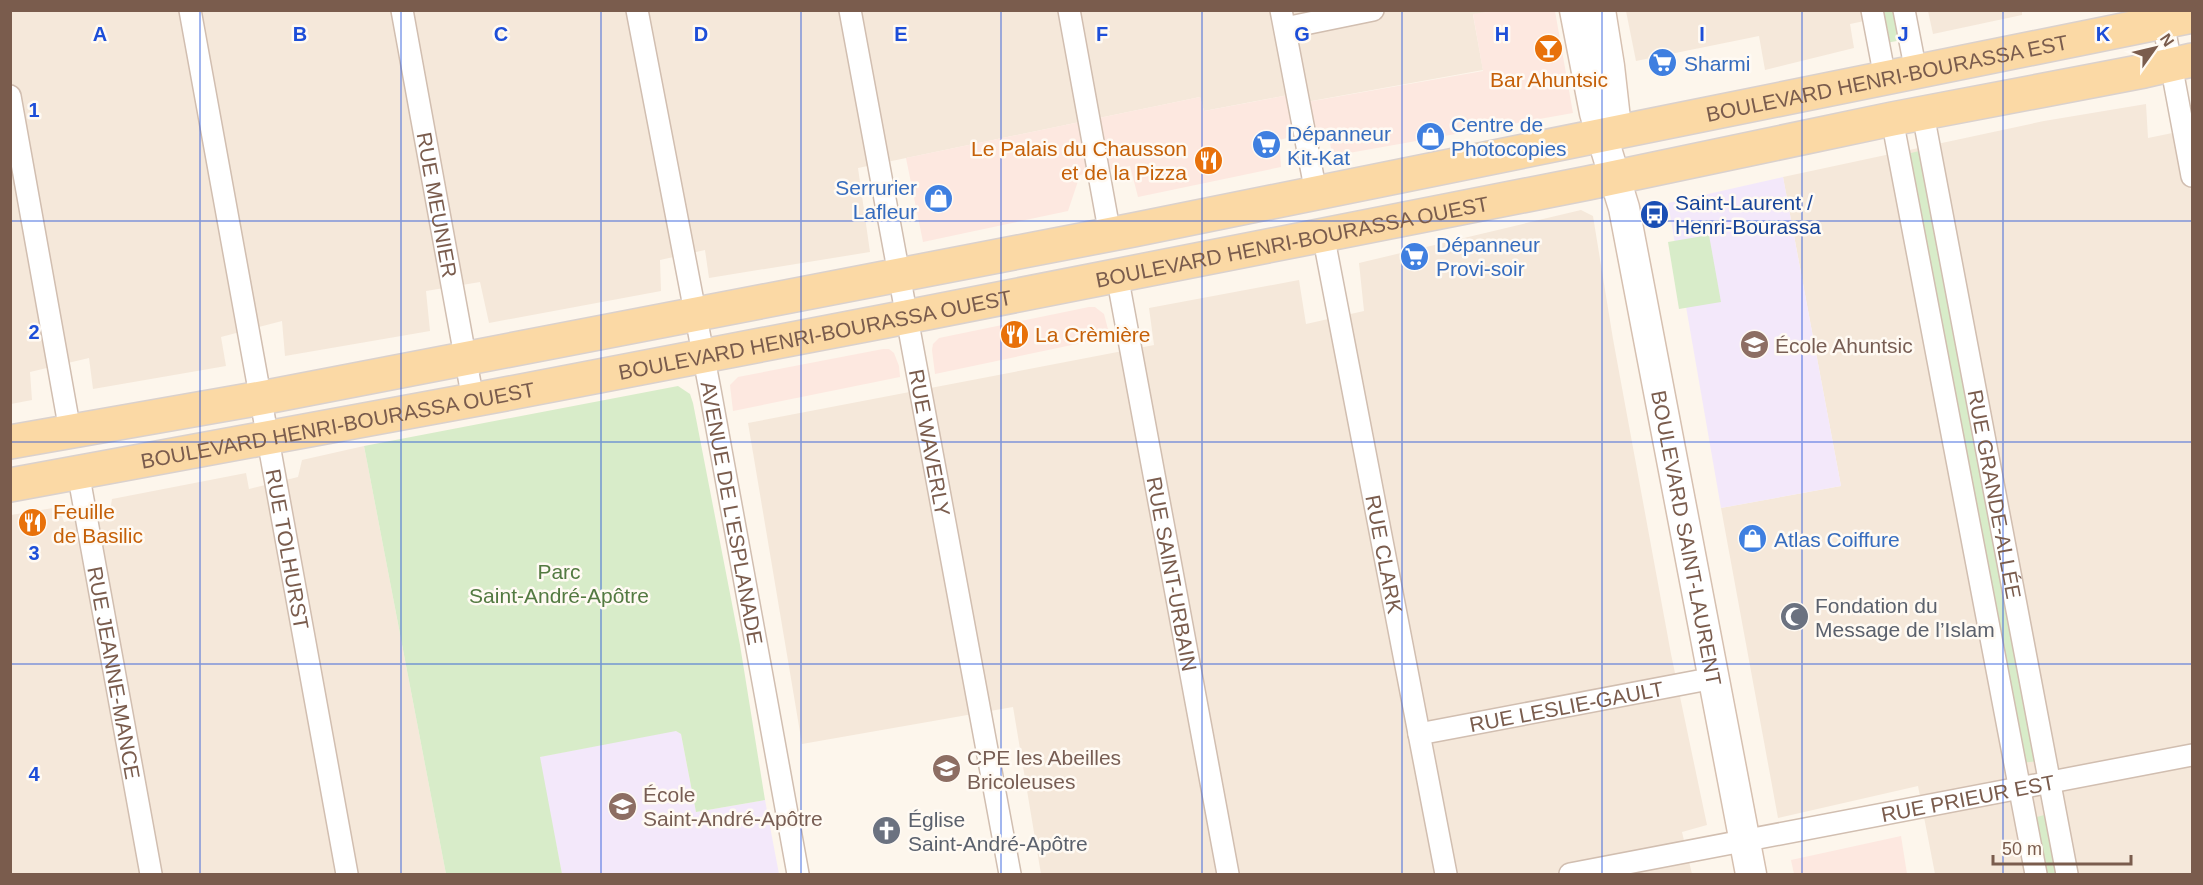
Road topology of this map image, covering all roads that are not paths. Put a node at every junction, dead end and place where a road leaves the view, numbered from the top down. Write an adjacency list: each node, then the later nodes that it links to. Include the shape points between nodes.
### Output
1 (190, 10): 29 (street, RUE TOLHURST)
2 (402, 10): 28 (street, RUE MEUNIER)
3 (637, 10): 25 (street, AVENUE DE L'ESPLANADE)
4 (850, 10): 23 (street, RUE WAVERLY)
5 (1069, 10): 22 (street)
6 (1373, 10): 12 (street)
7 (1575, 10): 17 (main road, BOULEVARD SAINT-LAURENT)
8 (1600, 10): 17 (main road, BOULEVARD SAINT-LAURENT, via 1609,66)
9 (1872, 10): 14 (street)
10 (1904, 10): 14 (street)
11 (2172, 16): 13 (street); 14 (main road, BOULEVARD HENRI-BOURASSA EST)
12 (1283, 19): 20 (street)
13 (2182, 63): 16 (main road, BOULEVARD HENRI-BOURASSA EST); 18 (street)
14 (1900, 75): 17 (main road, BOULEVARD HENRI-BOURASSA EST)
15 (10, 96): 31 (street)
16 (1908, 117): 19 (main road, BOULEVARD HENRI-BOURASSA EST); 39 (street, RUE GRANDE-ALLÉE); 40 (street, RUE GRANDE-ALLÉE)
17 (1609, 134): 19 (main road, BOULEVARD SAINT-LAURENT); 20 (main road, BOULEVARD HENRI-BOURASSA OUEST)
18 (2193, 176)
19 (1619, 185): 21 (main road, BOULEVARD HENRI-BOURASSA OUEST); 36 (main road, BOULEVARD SAINT-LAURENT)
20 (1317, 193): 22 (main road, BOULEVARD HENRI-BOURASSA OUEST)
21 (1323, 234): 24 (main road, BOULEVARD HENRI-BOURASSA OUEST); 37 (street, RUE CLARK)
22 (1110, 235): 23 (main road, BOULEVARD HENRI-BOURASSA OUEST)
23 (898, 275): 25 (main road, BOULEVARD HENRI-BOURASSA OUEST); 26 (street, RUE WAVERLY)
24 (1117, 275): 26 (main road, BOULEVARD HENRI-BOURASSA OUEST); 46 (street, RUE SAINT-URBAIN)
25 (695, 315): 27 (street, AVENUE DE L'ESPLANADE); 28 (main road, BOULEVARD HENRI-BOURASSA OUEST)
26 (906, 316): 27 (main road, BOULEVARD HENRI-BOURASSA OUEST); 45 (street, RUE WAVERLY)
27 (703, 356): 30 (main road, BOULEVARD HENRI-BOURASSA OUEST); 44 (street, AVENUE DE L'ESPLANADE)
28 (466, 359): 29 (main road, BOULEVARD HENRI-BOURASSA OUEST); 30 (street, RUE MEUNIER)
29 (261, 398): 31 (main road, BOULEVARD HENRI-BOURASSA OUEST); 32 (street, RUE TOLHURST)
30 (473, 400): 32 (main road, BOULEVARD HENRI-BOURASSA OUEST)
31 (70, 431): 33 (main road, BOULEVARD HENRI-BOURASSA OUEST)
32 (269, 438): 34 (main road, BOULEVARD HENRI-BOURASSA OUEST); 43 (street, RUE TOLHURST)
33 (10, 442)
34 (78, 472): 35 (main road, BOULEVARD HENRI-BOURASSA OUEST); 42 (street, RUE JEANNE-MANCE)
35 (10, 485)
36 (1714, 678): 37 (street, RUE LESLIE-GAULT); 41 (main road, BOULEVARD SAINT-LAURENT)
37 (1419, 734): 47 (street, RUE CLARK)
38 (2193, 755): 39 (street, RUE PRIEUR EST)
39 (2049, 783): 40 (street, RUE PRIEUR EST); 51 (street, RUE GRANDE-ALLÉE)
40 (2019, 789): 41 (street, RUE PRIEUR EST); 50 (street, RUE GRANDE-ALLÉE)
41 (1744, 841): 48 (street, RUE PRIEUR EST); 49 (main road, BOULEVARD SAINT-LAURENT)
42 (151, 874)
43 (347, 874)
44 (798, 874)
45 (1010, 874)
46 (1228, 874)
47 (1446, 874)
48 (1570, 874)
49 (1750, 874)
50 (2036, 874)
51 (2067, 874)

